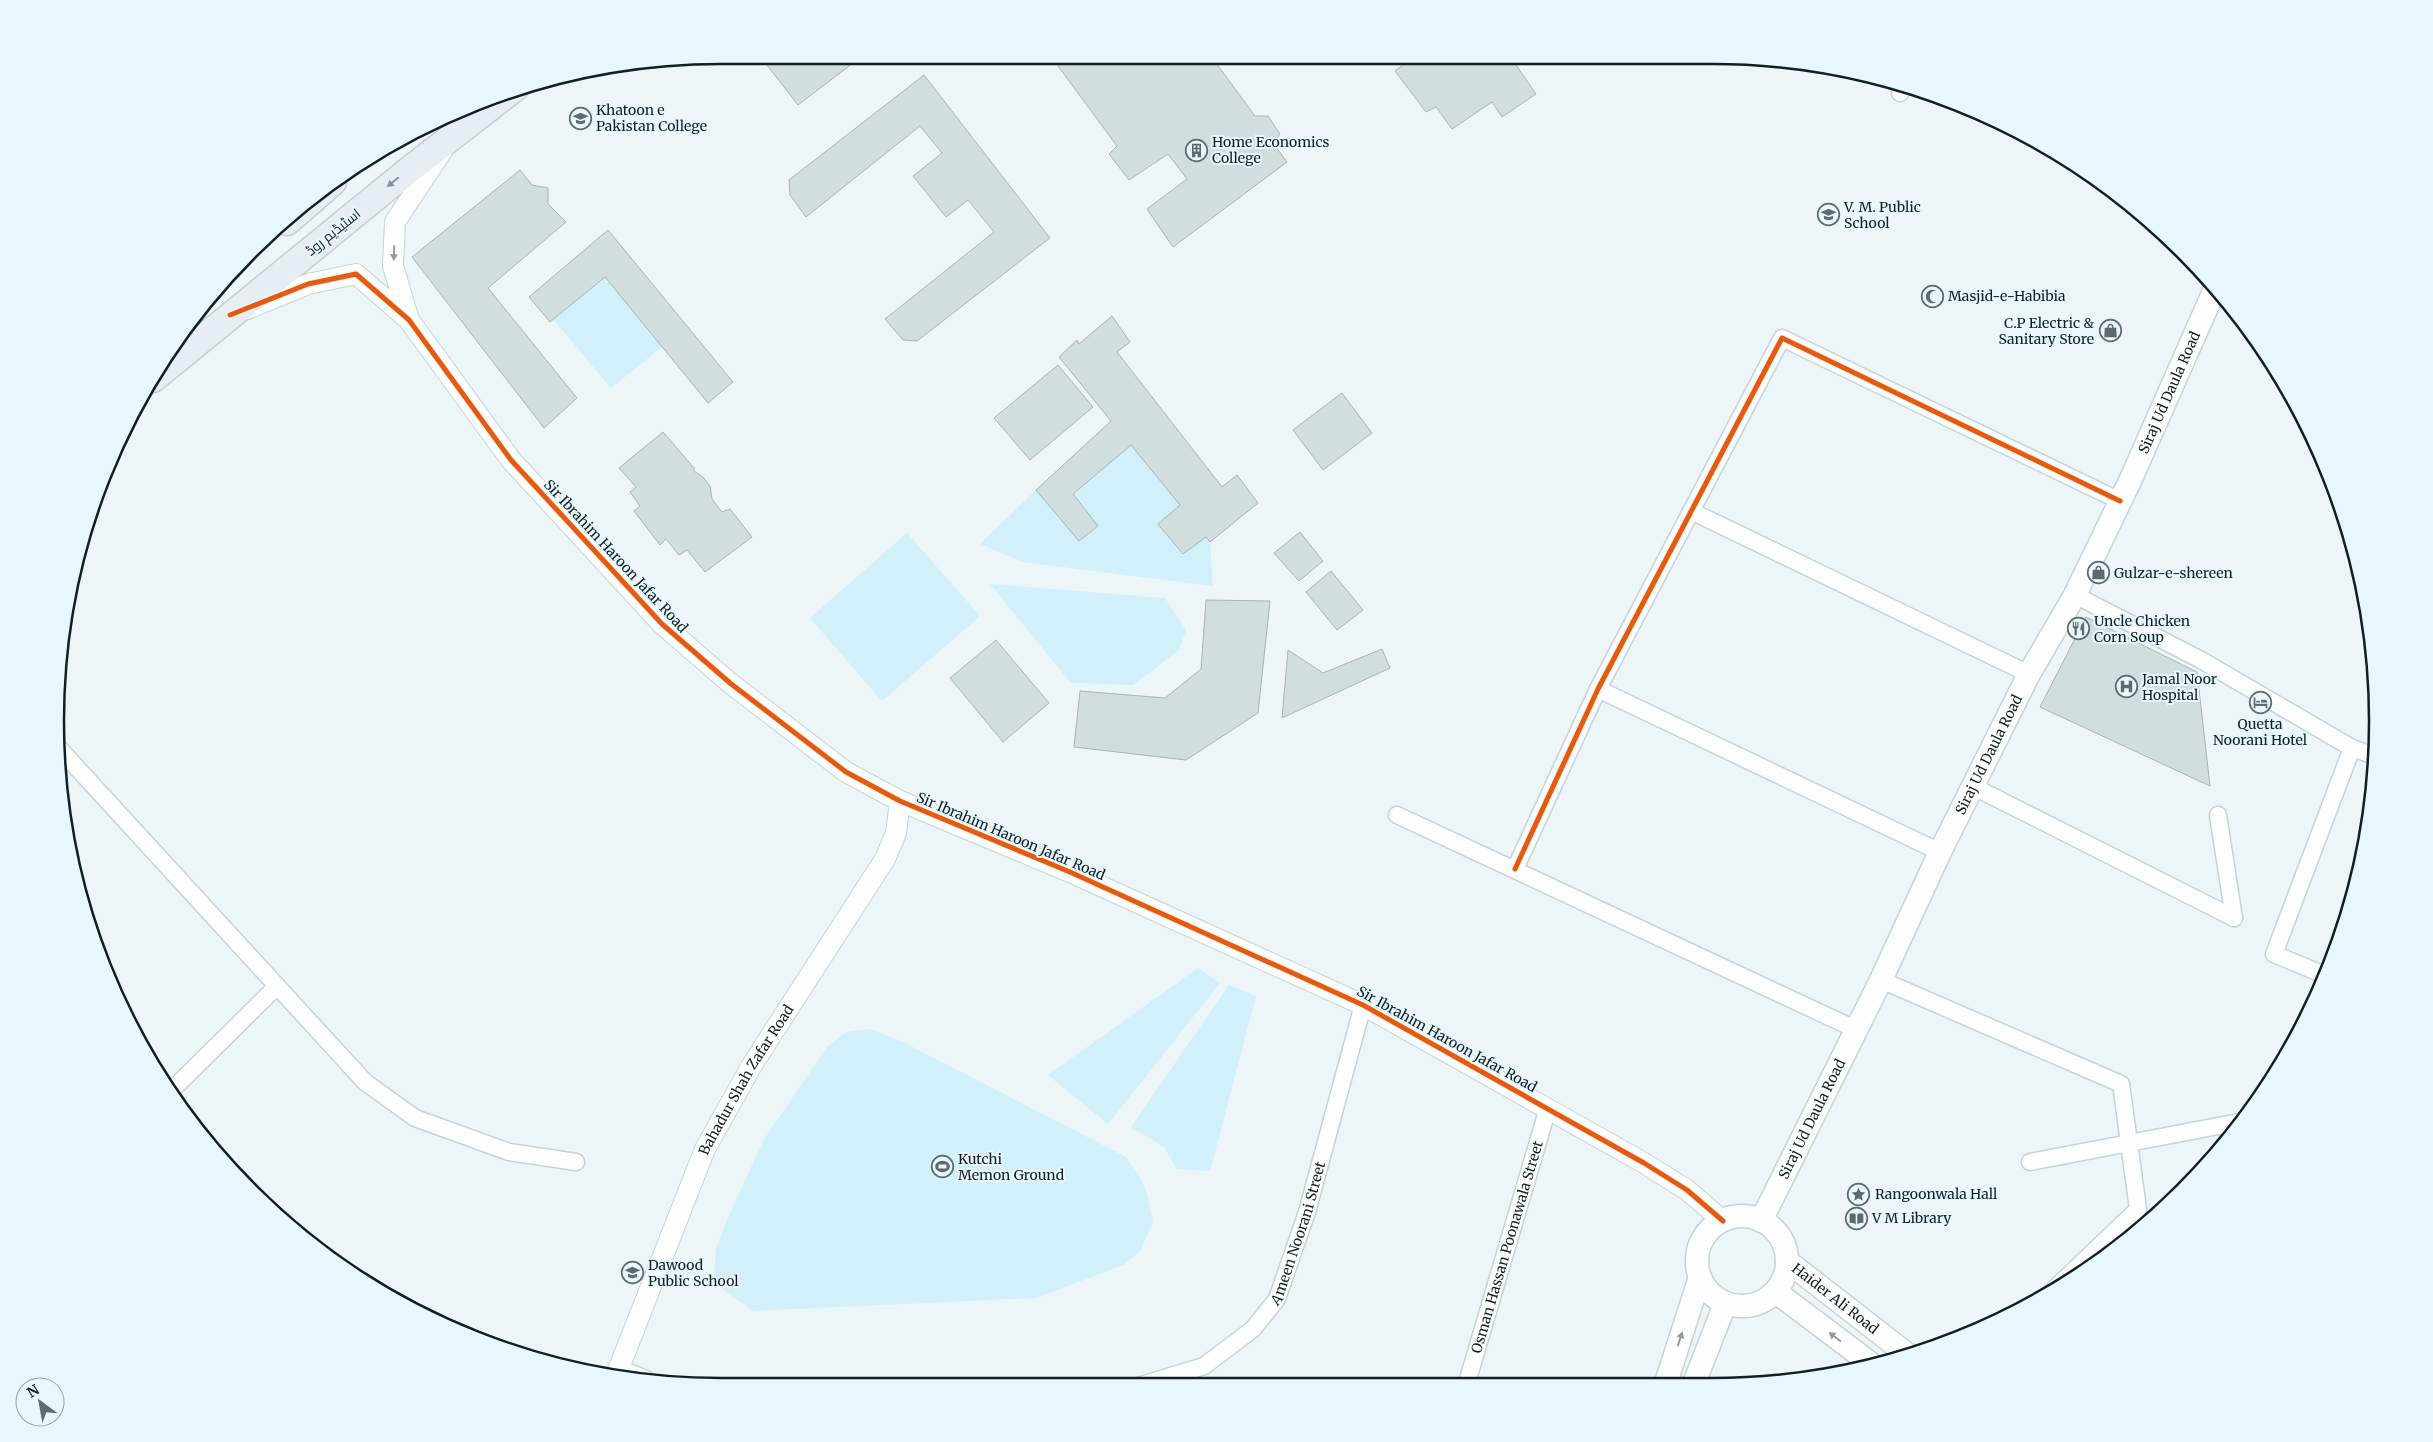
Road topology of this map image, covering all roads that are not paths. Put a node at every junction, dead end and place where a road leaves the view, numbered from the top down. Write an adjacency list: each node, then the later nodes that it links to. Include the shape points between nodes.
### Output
1 (492, 105): 2 (main road, اسٹیڈیم روڈ)
2 (454, 135): 4 (main road, اسٹیڈیم روڈ, one-way to 4); 5 (street, one-way to 5, via 395,222 393,266)
3 (2212, 296): 7 (main road, Siraj Ud Daula Road)
4 (230, 316): 5 (street, via 308,284 356,274); 6 (main road, اسٹیڈیم روڈ)
5 (409, 320): 16 (street, Sir Ibrahim Haroon Jafar Road, via 511,460 662,624 730,683 846,772)
6 (168, 366)
7 (2120, 501): 8 (street, via 1782,338); 9 (main road, Siraj Ud Daula Road)
8 (1691, 511): 10 (street); 11 (street)
9 (2075, 595): 10 (main road, Siraj Ud Daula Road); 12 (street, via 2201,660)
10 (2029, 674): 15 (main road, Siraj Ud Daula Road)
11 (1598, 689): 19 (street); 20 (street)
12 (2352, 748): 14 (street); 21 (street, via 2274,954)
13 (65, 754): 23 (street)
14 (2368, 754)
15 (1972, 786): 18 (street, via 2234,918); 19 (main road, Siraj Ud Daula Road)
16 (900, 801): 24 (street, Sir Ibrahim Haroon Jafar Road, via 1070,872); 41 (street, Bahadur Shah Zafar Road, via 896,833 885,859 752,1065 705,1149)
17 (1397, 815): 20 (street)
18 (2218, 815)
19 (1940, 852): 22 (main road, Siraj Ud Daula Road)
20 (1515, 869): 25 (street)
21 (2319, 973)
22 (1881, 980): 25 (main road, Siraj Ud Daula Road); 29 (street, via 2121,1084)
23 (278, 986): 26 (street); 30 (street, via 365,1082 415,1118 509,1152)
24 (1363, 1005): 27 (street, Sir Ibrahim Haroon Jafar Road); 42 (street, Ameen Noorani Street, via 1307,1212 1277,1299 1254,1329 1204,1366)
25 (1855, 1029): 33 (main road, Siraj Ud Daula Road)
26 (175, 1087)
27 (1548, 1108): 32 (street, Sir Ibrahim Haroon Jafar Road, via 1687,1190); 43 (street, Osman Hassan Poonawala Street)
28 (2231, 1124): 29 (street)
29 (2129, 1143): 31 (street); 35 (street, via 2138,1208)
30 (576, 1162)
31 (2030, 1162)
32 (1722, 1221): 33 (main road, via 1742,1217); 36 (main road, via 1703,1239 1698,1251)
33 (1761, 1221): 34 (main road, via 1780,1237)
34 (1787, 1262): 37 (main road, via 1784,1278); 39 (main road, Haider Ali Road)
35 (2077, 1267)
36 (1700, 1277): 38 (main road, via 1709,1293); 44 (main road, one-way to 36)
37 (1776, 1292): 38 (main road, via 1752,1306); 40 (main road, one-way to 37)
38 (1725, 1304): 45 (main road)
39 (1902, 1350)
40 (1866, 1360)
41 (618, 1371)
42 (1164, 1378)
43 (1468, 1378)
44 (1667, 1378)
45 (1696, 1378)

